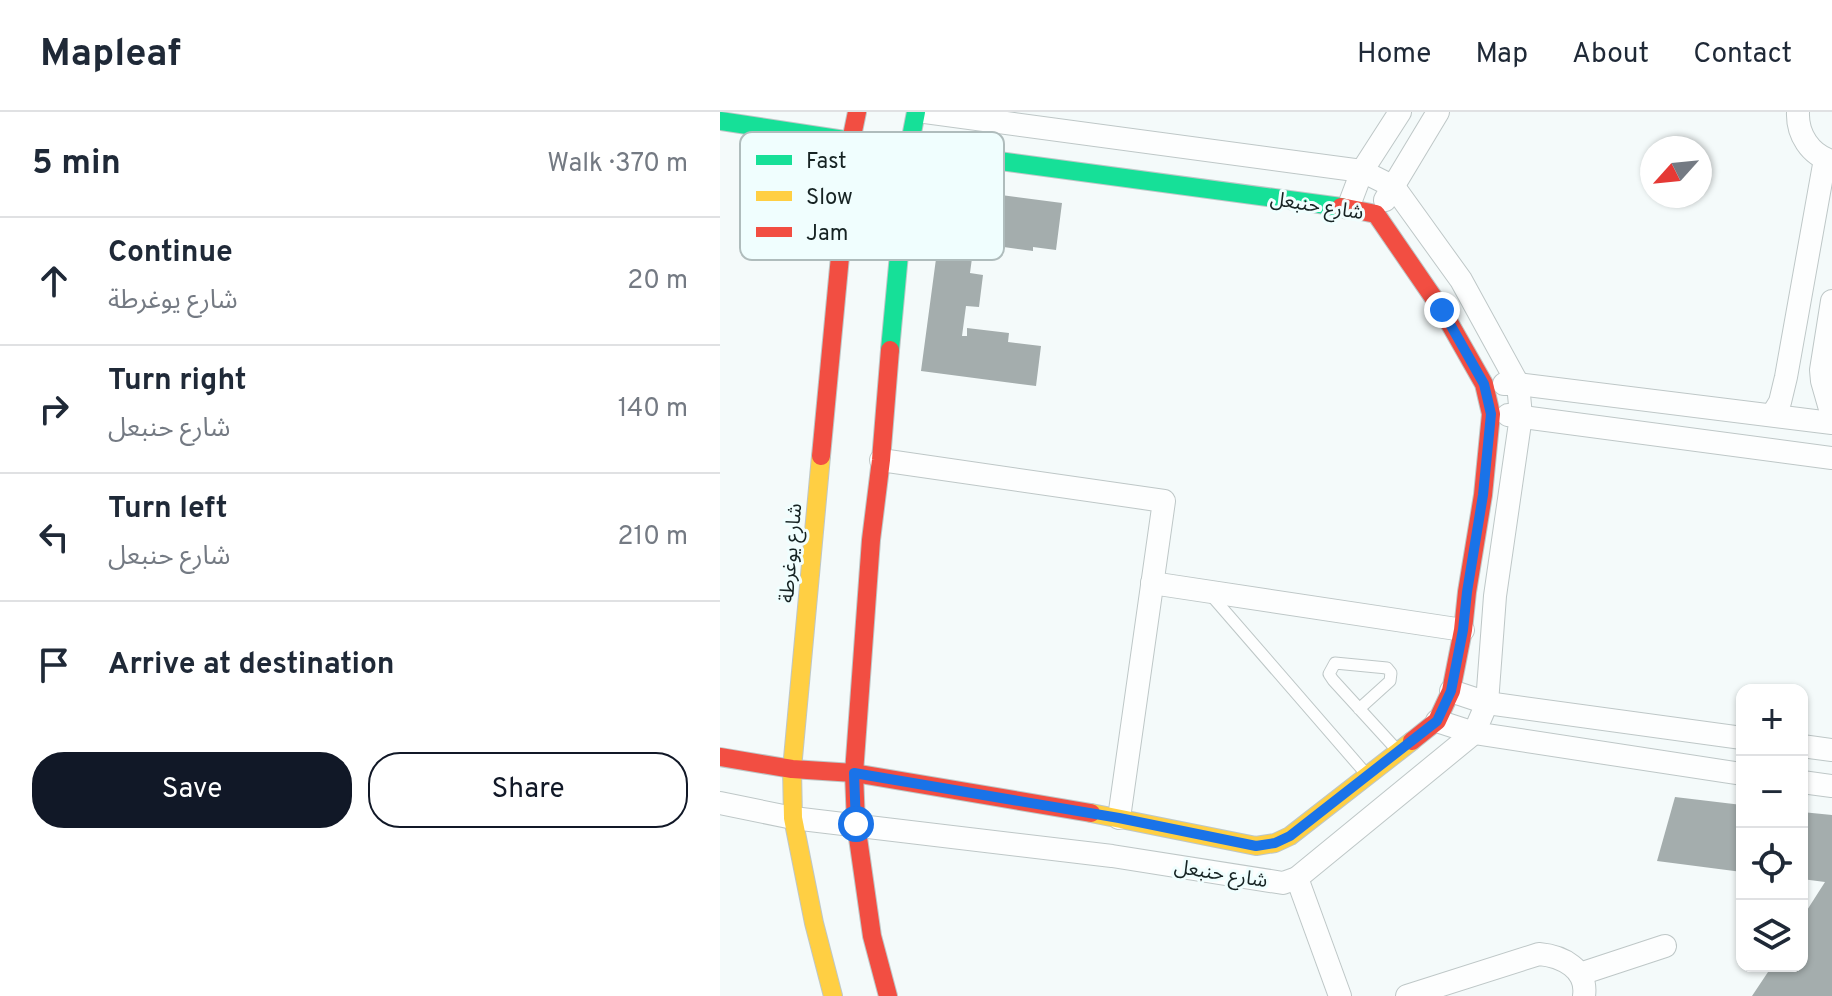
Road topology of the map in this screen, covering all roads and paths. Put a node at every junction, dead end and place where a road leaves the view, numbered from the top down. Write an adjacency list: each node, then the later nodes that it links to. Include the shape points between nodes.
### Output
1 (857, 112): 9 (street, شارع يوغرطة)
2 (916, 112): 10 (street)
3 (925, 112): 13 (street, شارع حنبعل)
4 (1400, 112): 13 (street)
5 (1438, 112): 14 (street)
6 (1798, 112): 11 (street, via 1802,137)
7 (720, 121): 8 (street, شارع حنبعل)
8 (792, 132)
9 (853, 132)
10 (912, 132)
11 (1829, 160): 23 (street, via 1786,377)
12 (1004, 161): 15 (street, شارع حنبعل)
13 (1362, 171): 14 (street, شارع حنبعل); 15 (street)
14 (1394, 187): 16 (street); 21 (street, شارع حنبعل, via 1461,280)
15 (1348, 208): 16 (street, شارع حنبعل)
16 (1376, 214): 20 (street, شارع حنبعل, via 1442,310)
17 (840, 260): 42 (street, شارع يوغرطة)
18 (898, 260): 28 (street)
19 (1832, 301): 25 (street, via 1821,370)
20 (1484, 384): 21 (street); 22 (street, شارع حنبعل)
21 (1518, 384): 23 (street); 24 (street, شارع حنبعل)
22 (1491, 414): 24 (street); 31 (street, شارع حنبعل)
23 (1772, 415): 26 (street)
24 (1521, 416): 27 (street); 33 (street, شارع حنبعل, via 1495,596)
25 (1832, 416)
26 (1832, 423)
27 (1832, 458)
28 (881, 460): 29 (street, via 1164,501); 43 (street)
29 (1152, 583): 30 (street); 50 (street)
30 (1207, 590): 31 (street); 45 (lane)
31 (1463, 630): 32 (street, شارع حنبعل)
32 (1451, 691): 33 (street); 35 (street, شارع حنبعل)
33 (1487, 703): 36 (street, شارع حنبعل); 37 (street)
34 (1359, 709): 34 (lane, via 1329,674 1335,663 1387,668 1391,673 1390,681); 40 (lane)
35 (1437, 721): 36 (street); 40 (street, شارع حنبعل)
36 (1474, 733): 44 (street); 52 (street, شارع حنبعل)
37 (1736, 737)
38 (1808, 747): 39 (street)
39 (1832, 750)
40 (1398, 751): 45 (street, شارع حنبعل)
41 (720, 757): 42 (street, شارع حنبعل)
42 (792, 769): 43 (street, شارع حنبعل); 49 (street, شارع يوغرطة)
43 (854, 773): 50 (street, شارع حنبعل); 51 (street)
44 (1736, 773)
45 (1367, 775): 50 (street, شارع حنبعل, via 1275,843 1256,846)
46 (1808, 783): 47 (street)
47 (1832, 786)
48 (720, 803): 49 (street, شارع حنبعل)
49 (793, 818): 51 (street, شارع حنبعل); 55 (street, شارع يوغرطة)
50 (1119, 818)
51 (856, 824): 52 (street, شارع حنبعل, via 1283,883); 56 (street, via 872,936)
52 (1297, 878): 57 (street)
53 (1665, 946): 54 (street)
54 (1582, 985): 58 (street, via 1556,955 1539,954)
55 (833, 996)
56 (888, 996)
57 (1340, 996)
58 (1407, 996)

